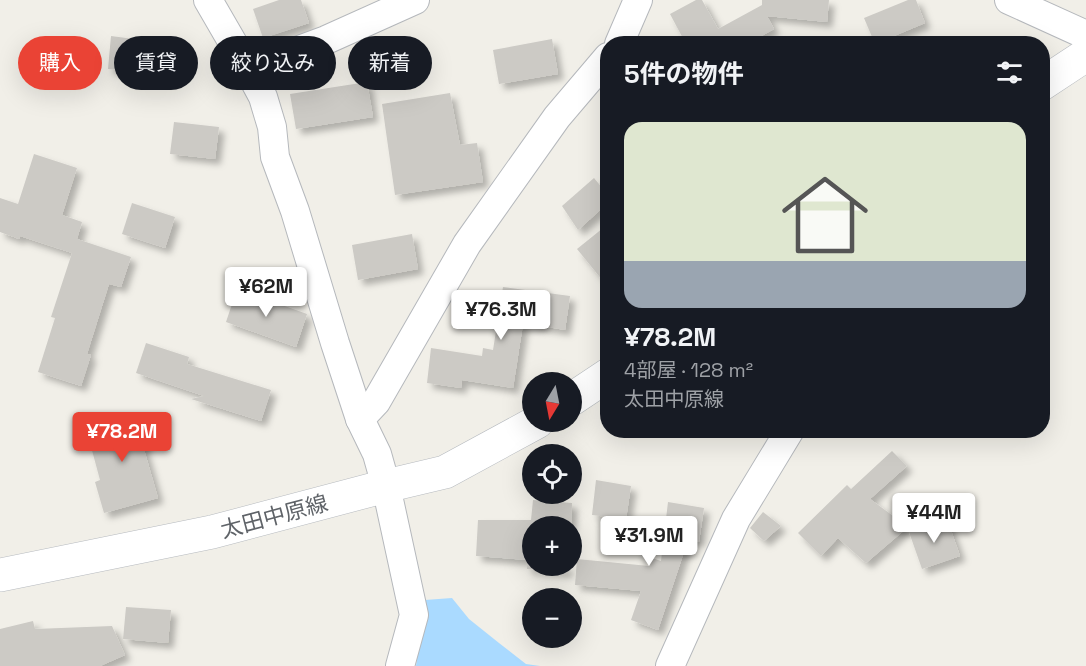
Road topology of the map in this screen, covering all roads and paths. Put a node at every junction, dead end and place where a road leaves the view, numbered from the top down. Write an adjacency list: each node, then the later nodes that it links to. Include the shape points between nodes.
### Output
1 (208, 0): 6 (street)
2 (415, 0): 7 (street)
3 (638, 0): 8 (street)
4 (1009, 0): 5 (street)
5 (1086, 35)
6 (229, 36)
7 (335, 36)
8 (622, 36)
9 (1086, 55): 11 (main road)
10 (600, 66): 15 (street, via 557,117 467,244 376,402)
11 (1050, 79)
12 (259, 90): 15 (street, via 272,127 275,157)
13 (600, 380): 14 (main road)
14 (582, 392)
15 (360, 419): 18 (street)
16 (522, 430): 18 (main road, 太田中原線, via 445,472)
17 (785, 438): 21 (street, via 736,519)
18 (387, 486): 19 (main road, 太田中原線, via 212,532); 20 (street, via 414,615)
19 (0, 575)
20 (400, 666)
21 (670, 666)

